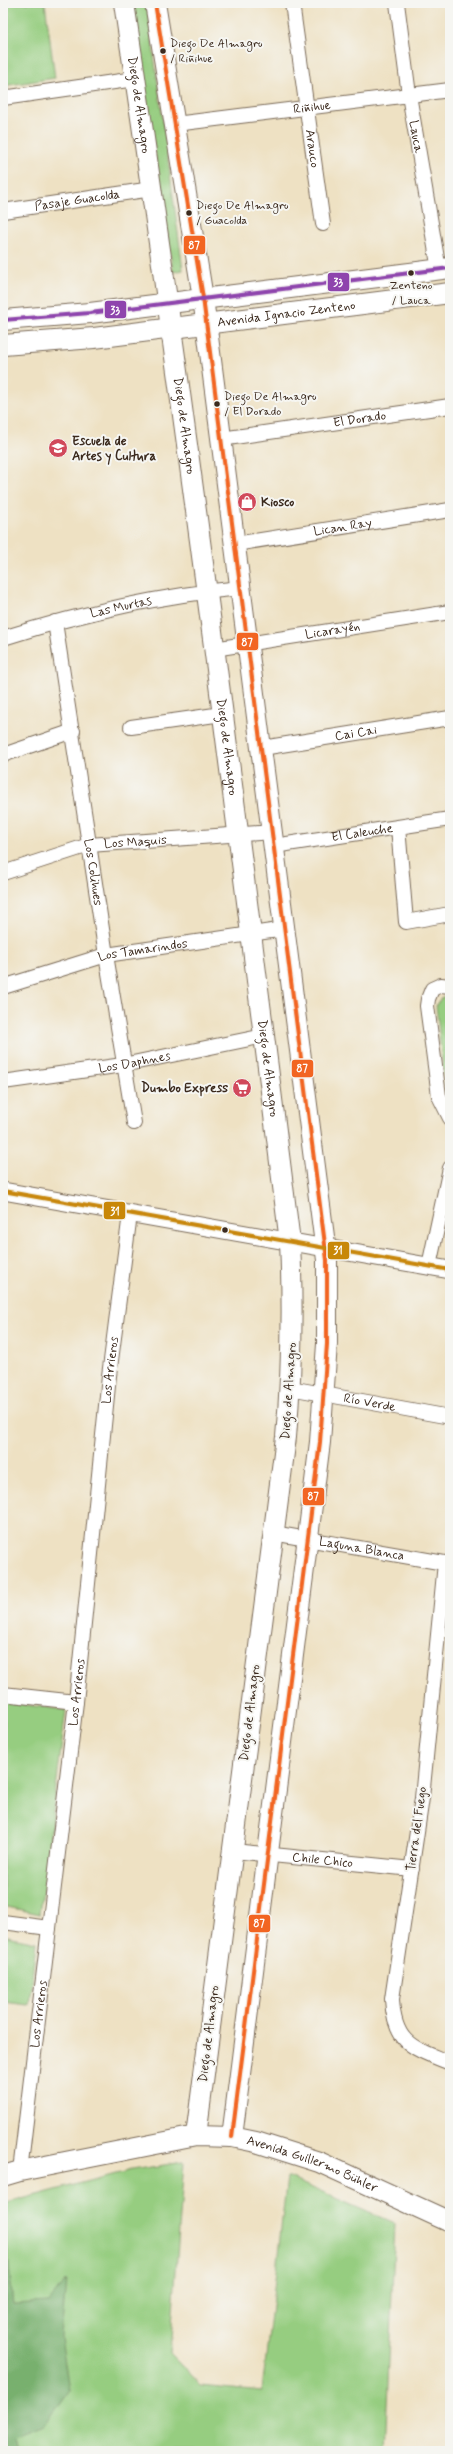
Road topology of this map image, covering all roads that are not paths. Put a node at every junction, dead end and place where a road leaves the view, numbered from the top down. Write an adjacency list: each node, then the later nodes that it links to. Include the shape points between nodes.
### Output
1 (124, 3): 5 (main road, Diego de Almagro)
2 (155, 3): 10 (main road)
3 (292, 3): 9 (street, Arauco)
4 (397, 3): 7 (street, Lauca)
5 (135, 79): 8 (street); 11 (main road, Diego de Almagro)
6 (450, 90): 7 (street, Riñihue)
7 (409, 95): 9 (street, Riñihue); 14 (street, Lauca)
8 (3, 98)
9 (307, 108): 10 (street, Riñihue); 13 (street, Arauco)
10 (175, 124): 16 (main road)
11 (152, 189): 12 (street, Pasaje Guacolda); 17 (main road, Diego de Almagro)
12 (3, 211)
13 (323, 224)
14 (444, 269): 16 (main road, Avenida Ignacio Zenteno)
15 (450, 293): 19 (main road, Avenida Ignacio Zenteno)
16 (203, 298): 17 (main road, Avenida Ignacio Zenteno); 19 (main road)
17 (169, 302): 18 (main road, Avenida Ignacio Zenteno); 20 (main road, Diego de Almagro)
18 (3, 320)
19 (206, 324): 20 (main road, Avenida Ignacio Zenteno); 23 (main road)
20 (172, 328): 21 (main road, Avenida Ignacio Zenteno, via 94,338); 27 (main road, Diego de Almagro)
21 (3, 345)
22 (450, 406): 23 (street, El Dorado)
23 (221, 439): 25 (main road)
24 (450, 510): 25 (street, Lican Ray)
25 (235, 544): 26 (main road)
26 (241, 588): 27 (street, Las Murtas); 31 (main road)
27 (206, 591): 29 (street, Las Murtas); 32 (main road, Diego de Almagro)
28 (450, 612): 31 (street, Licarayén)
29 (55, 622): 30 (street, Las Murtas); 36 (street, Los Colihues)
30 (3, 638)
31 (248, 644): 32 (street, Licarayén); 37 (main road)
32 (214, 649): 33 (main road, Diego de Almagro)
33 (222, 714): 35 (street); 41 (main road, Diego de Almagro)
34 (450, 718): 37 (street, Cai Cai)
35 (131, 727)
36 (73, 730): 38 (street); 43 (street, Los Colihues)
37 (262, 748): 42 (main road)
38 (3, 755)
39 (450, 819): 40 (street, El Caleuche)
40 (398, 827): 42 (street, El Caleuche); 45 (street, via 406,922)
41 (238, 834): 42 (street, Los Maquis); 43 (street, Los Maquis); 47 (main road, Diego de Almagro)
42 (274, 839): 46 (main road)
43 (89, 845): 44 (street, Los Maquis); 48 (street, Los Colihues)
44 (3, 874)
45 (450, 914)
46 (285, 928): 47 (street, Los Tamarindos); 60 (main road)
47 (251, 933): 48 (street, Los Tamarindos); 51 (main road, Diego de Almagro)
48 (106, 955): 50 (street, Los Tamarindos); 52 (street, Los Colihues)
49 (450, 986): 54 (street, via 441,985 432,989 428,999 439,1096)
50 (3, 987)
51 (264, 1036): 52 (street, Los Daphnes); 59 (main road, Diego de Almagro)
52 (123, 1065): 53 (street, Los Daphnes); 55 (street, Los Colihues)
53 (3, 1082)
54 (450, 1118)
55 (134, 1123)
56 (450, 1168): 61 (street)
57 (3, 1191): 58 (street)
58 (130, 1214): 59 (street); 70 (street, Los Arrieros, via 109,1376)
59 (290, 1242): 60 (street); 63 (main road, Diego de Almagro)
60 (326, 1248): 61 (street); 64 (main road, via 328,1294)
61 (430, 1266): 62 (street)
62 (450, 1270)
63 (290, 1388): 64 (street, Río Verde); 66 (main road, Diego de Almagro)
64 (325, 1393): 65 (street, Río Verde); 67 (main road)
65 (450, 1417)
66 (273, 1533): 67 (street, Laguna Blanca); 71 (main road, Diego de Almagro)
67 (308, 1537): 68 (street, Laguna Blanca); 72 (main road)
68 (448, 1564): 73 (street, Tierra del Fuego)
69 (3, 1694): 70 (street)
70 (76, 1702): 75 (street, Los Arrieros)
71 (233, 1851): 72 (street, Chile Chico); 77 (main road, Diego de Almagro)
72 (268, 1855): 73 (street, Chile Chico); 78 (main road)
73 (412, 1868): 76 (street, Tierra del Fuego, via 392,1999 394,2020 400,2034 409,2045)
74 (3, 1922): 75 (street)
75 (49, 1928): 79 (street, Los Arrieros)
76 (450, 2063)
77 (196, 2136): 78 (main road, Avenida Guillermo Bühler); 79 (main road, Avenida Guillermo Bühler)
78 (232, 2137): 80 (main road, Avenida Guillermo Bühler, via 319,2162)
79 (12, 2173)
80 (450, 2222)

